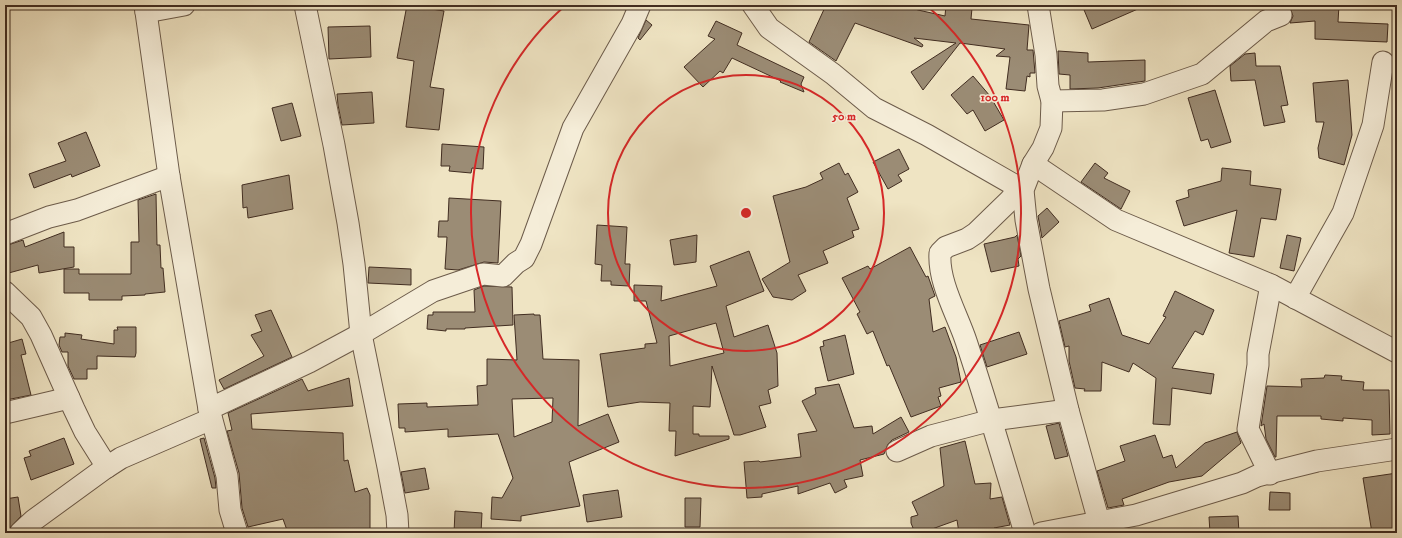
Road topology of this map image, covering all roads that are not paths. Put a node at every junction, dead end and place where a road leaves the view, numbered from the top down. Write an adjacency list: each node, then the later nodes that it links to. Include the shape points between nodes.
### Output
1 (184, 5): 6 (street)
2 (304, 5): 17 (street, via 348,223)
3 (640, 5): 17 (street, via 632,24 573,128 524,258 503,276 483,274 433,291)
4 (1038, 5): 9 (street)
5 (756, 6): 12 (street, via 769,28 833,74 874,108)
6 (146, 8): 11 (street)
7 (1281, 15): 9 (street, via 1266,21 1202,74 1144,94 1103,100)
8 (1383, 62): 16 (street, via 1373,125 1343,213)
9 (1052, 101): 10 (street, via 1051,128)
10 (1033, 164): 12 (street); 14 (street, via 1116,220)
11 (169, 176): 13 (street); 22 (street)
12 (1022, 189): 20 (street, via 1039,289); 23 (street, via 976,233 946,247 940,254 939,262 944,281)
13 (5, 234)
14 (1271, 285): 16 (street); 27 (street, via 1248,428)
15 (5, 292): 19 (street, via 31,317)
16 (1296, 298): 18 (street)
17 (361, 334): 22 (street); 31 (street, via 397,515)
18 (1397, 352)
19 (69, 398): 21 (street); 26 (street, via 85,432)
20 (1068, 410): 23 (street); 28 (street)
21 (5, 413)
22 (210, 414): 26 (street); 30 (street, via 227,476 230,510)
23 (992, 420): 25 (street, via 931,436); 32 (street)
24 (1397, 450): 27 (street, via 1317,461)
25 (897, 451)
26 (107, 467): 29 (street)
27 (1270, 474): 28 (street, via 1136,514)
28 (1099, 522): 33 (street)
29 (20, 533)
30 (237, 533)
31 (398, 533)
32 (1025, 533)
33 (1041, 533)

